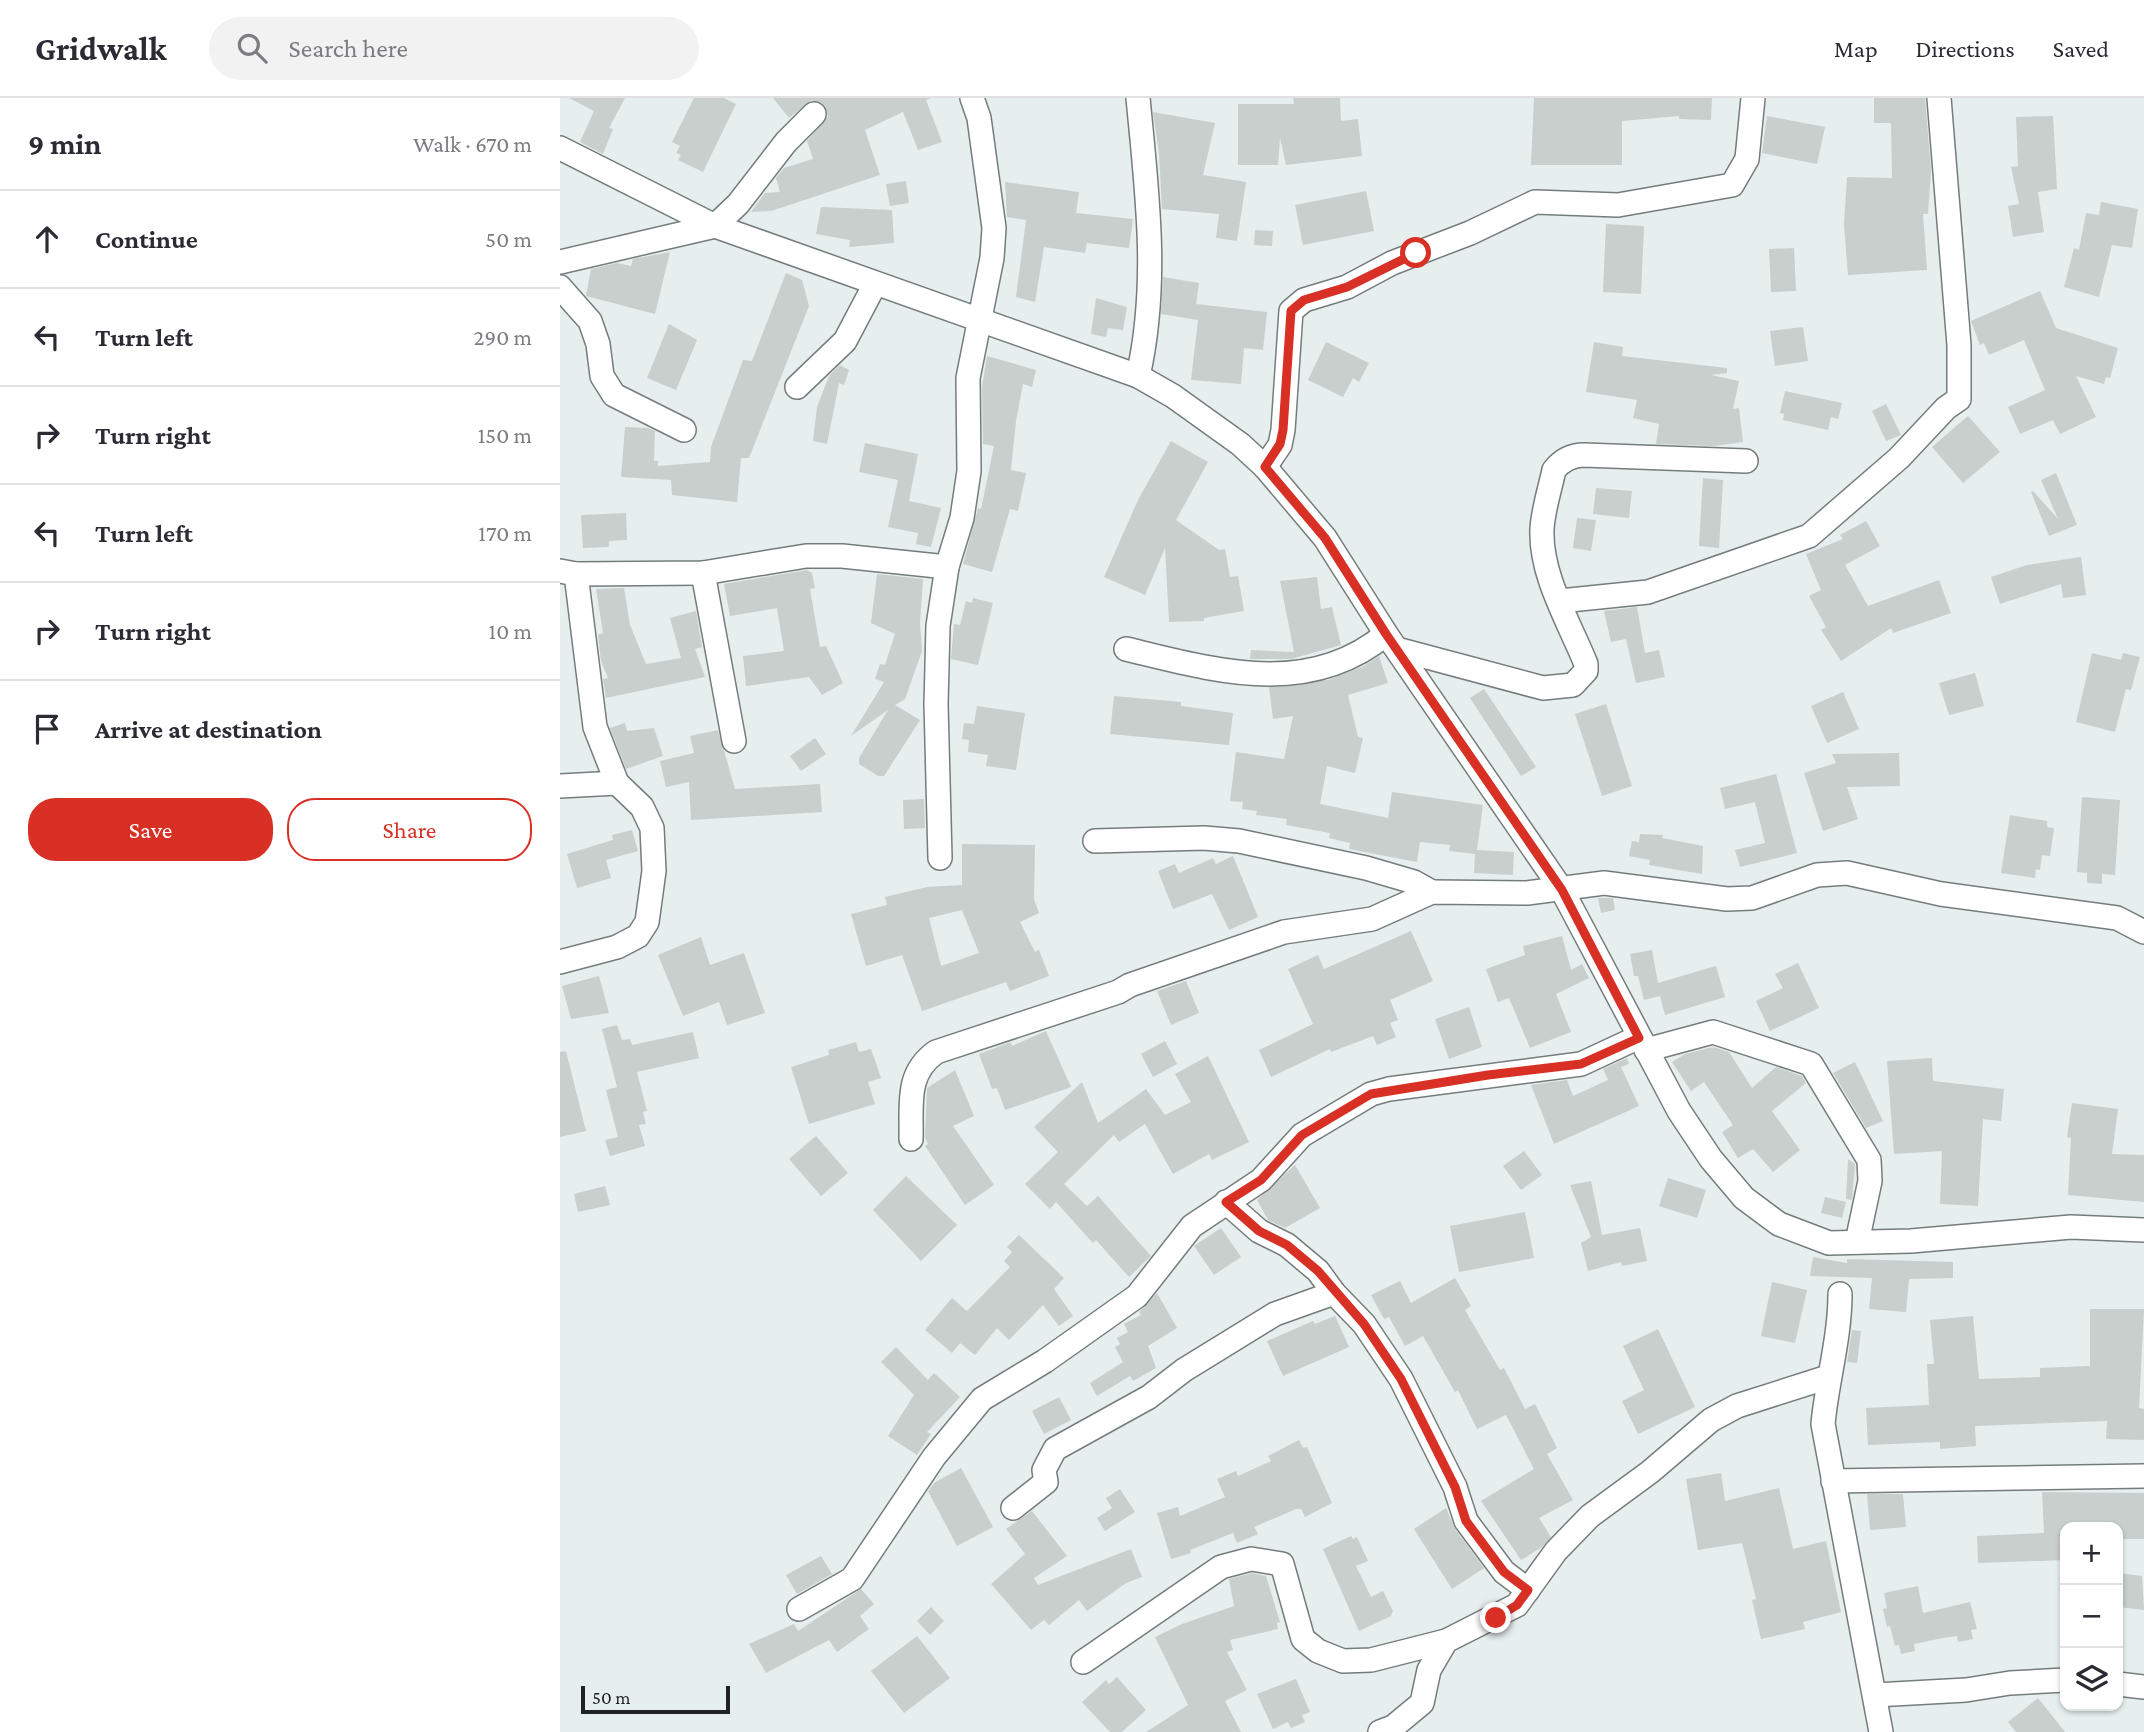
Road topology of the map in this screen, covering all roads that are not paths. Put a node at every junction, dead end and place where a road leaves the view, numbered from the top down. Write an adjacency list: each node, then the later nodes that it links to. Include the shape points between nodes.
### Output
1 (972, 98): 11 (street, via 994,228)
2 (1138, 98): 12 (street, via 1152,269 1146,343)
3 (1753, 98): 16 (street, via 1747,159 1732,185 1618,205 1535,202 1347,287 1304,300 1291,311 1283,430)
4 (1939, 98): 20 (street, via 1959,345 1959,399 1809,536 1648,592)
5 (814, 114): 7 (street)
6 (560, 148): 7 (street)
7 (715, 226): 8 (street); 9 (street)
8 (560, 262)
9 (875, 284): 11 (street); 13 (street, via 845,341)
10 (560, 287): 14 (street, via 590,321 602,376 614,395)
11 (981, 318): 12 (street); 17 (street, via 968,378 969,471 962,518)
12 (1138, 376): 16 (street, via 1240,444)
13 (797, 387)
14 (684, 430)
15 (1746, 461): 20 (street, via 1576,455 1559,464 1542,523 1542,543 1550,583)
16 (1265, 467): 21 (street, via 1325,538)
17 (947, 567): 19 (street, via 806,556); 27 (street, via 938,639)
18 (568, 573): 19 (street); 24 (street, via 595,727)
19 (704, 573): 23 (street)
20 (1560, 601): 21 (street, via 1586,664 1586,671 1573,685 1543,688)
21 (1391, 642): 22 (street, via 1350,658 1267,675 1220,671); 28 (street)
22 (1126, 649)
23 (734, 741)
24 (617, 783): 25 (street); 31 (street, via 642,807 652,828 654,871 647,922 630,942)
25 (560, 786)
26 (1095, 841): 29 (street, via 1239,841 1366,868)
27 (940, 858)
28 (1562, 890): 29 (street); 30 (street, via 1604,883 1752,898 1817,875 1847,873 1941,894 2117,918); 32 (street)
29 (1432, 892): 33 (street, via 1372,919 1284,932 936,1052 921,1062 913,1078)
30 (2144, 932)
31 (560, 962)
32 (1643, 1044): 34 (street, via 1581,1064 1371,1094 1302,1135 1261,1180); 36 (street, via 1685,1121 1744,1198 1779,1224 1829,1243); 36 (street, via 1713,1032 1811,1064 1869,1160 1870,1181)
33 (911, 1139)
34 (1226, 1202): 37 (street, via 1318,1271); 44 (street, via 1192,1226 1137,1296 982,1399 934,1457 852,1579)
35 (2144, 1230): 36 (street, via 2071,1227)
36 (1857, 1242)
37 (1334, 1293): 42 (street, via 1275,1314 1149,1397 1055,1449 1044,1470 1046,1482); 43 (street, via 1389,1357 1455,1487 1466,1521 1504,1572)
38 (1840, 1294): 39 (street, via 1838,1338)
39 (1828, 1377): 41 (street, via 1823,1424); 43 (street, via 1737,1406 1712,1420 1590,1516 1556,1551)
40 (2144, 1476): 41 (street)
41 (1833, 1481): 50 (street)
42 (1013, 1508)
43 (1528, 1590): 45 (street, via 1517,1605)
44 (799, 1609)
45 (1446, 1641): 46 (street, via 1371,1660 1343,1661 1318,1651 1303,1639 1282,1564 1251,1559 1221,1567); 51 (street, via 1429,1670 1422,1703)
46 (1083, 1661)
47 (2060, 1680): 50 (street)
48 (2123, 1685): 49 (street)
49 (2144, 1687)
50 (1875, 1695): 52 (street)
51 (1380, 1732)
52 (1881, 1732)

